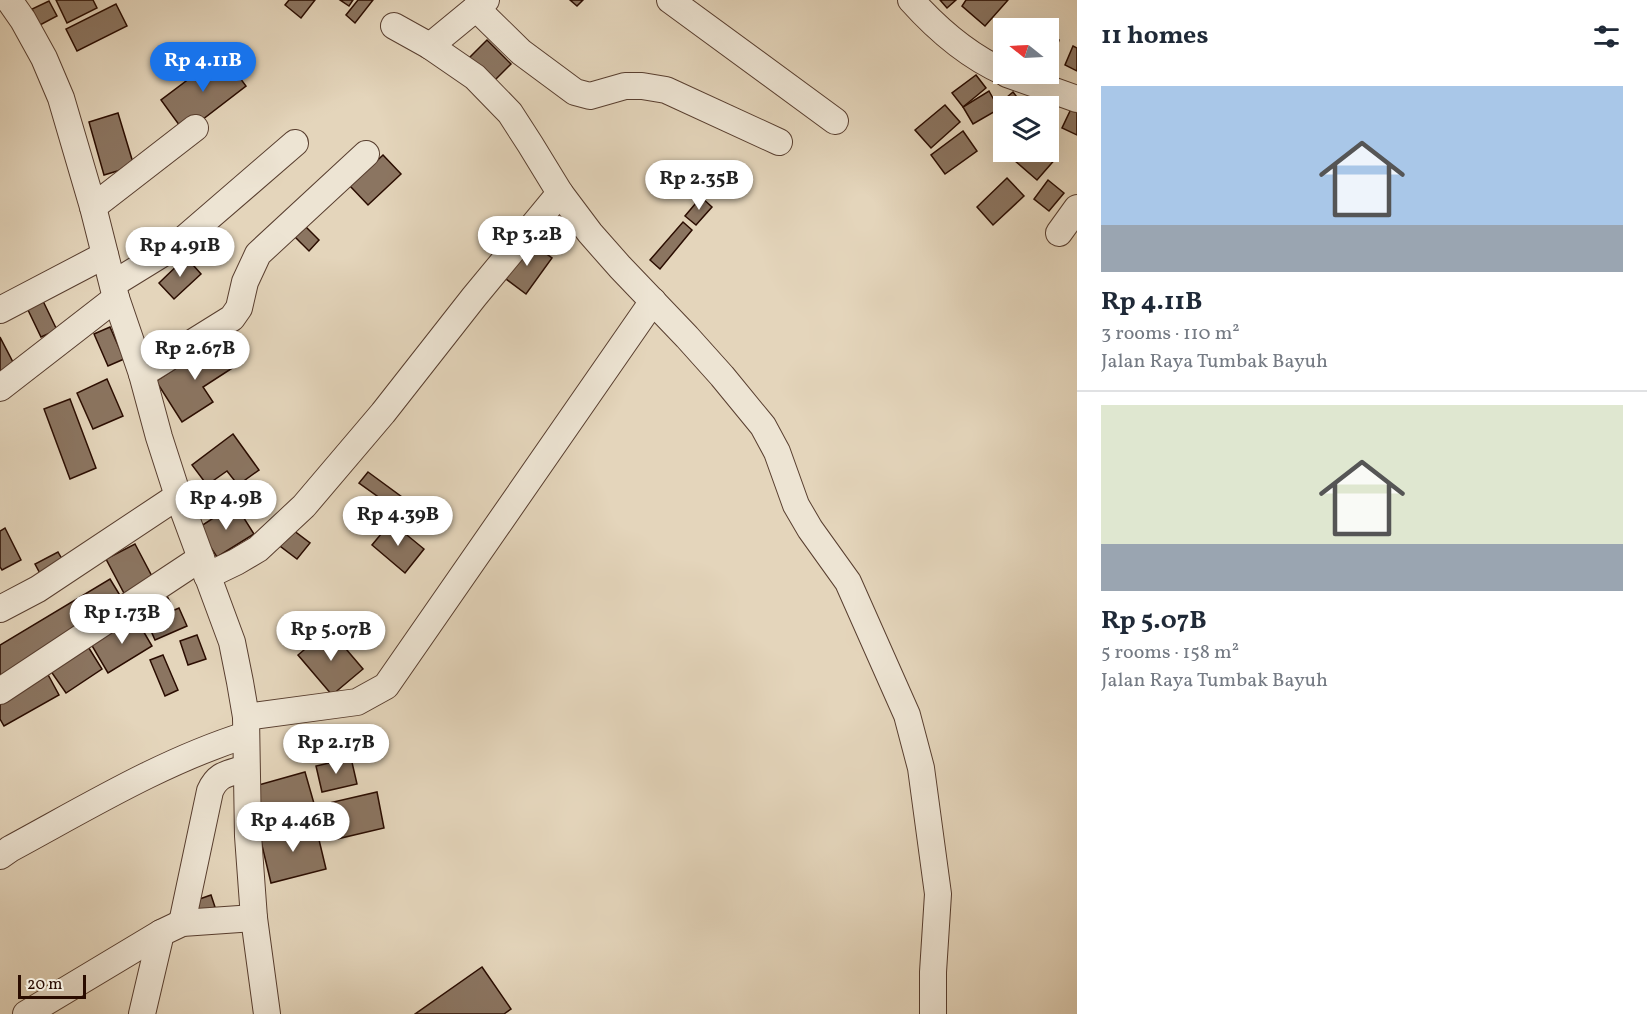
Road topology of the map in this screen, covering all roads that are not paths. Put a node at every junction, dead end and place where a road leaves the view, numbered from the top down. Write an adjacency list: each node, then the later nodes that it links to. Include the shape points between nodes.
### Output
1 (9, 0): 16 (street, via 44,58 61,98)
2 (670, 0): 10 (street)
3 (911, 0): 7 (street, via 972,56)
4 (481, 4): 6 (street); 12 (street, via 521,52 575,92 590,96 625,86 666,90)
5 (394, 26): 6 (street)
6 (430, 46): 15 (street, via 475,77 510,112)
7 (993, 67)
8 (1035, 84): 9 (street)
9 (1077, 99)
10 (835, 121)
11 (195, 128): 16 (street)
12 (778, 142)
13 (295, 143): 20 (street, via 178,244)
14 (366, 154): 23 (street, via 258,254 232,318)
15 (560, 193): 21 (street, via 590,233); 26 (street, via 304,506 258,549 236,562)
16 (93, 207): 19 (street)
17 (1077, 208): 18 (street)
18 (1059, 233)
19 (105, 255): 20 (street); 22 (street)
20 (115, 291): 23 (street); 24 (street)
21 (653, 302): 29 (street, via 386,686 357,702); 37 (street, via 763,426 796,505 848,582 907,715 921,768 938,894)
22 (0, 310)
23 (141, 374): 25 (street)
24 (0, 388)
25 (178, 496): 26 (street); 27 (street, via 38,589)
26 (204, 567): 28 (street); 29 (street, via 232,642)
27 (0, 609)
28 (0, 691)
29 (246, 726): 30 (street); 31 (street)
30 (246, 768): 32 (street); 33 (street, via 214,781)
31 (0, 856)
32 (254, 918): 33 (street); 36 (street)
33 (171, 928): 34 (street); 35 (street)
34 (26, 1014)
35 (142, 1014)
36 (267, 1014)
37 (933, 1014)

